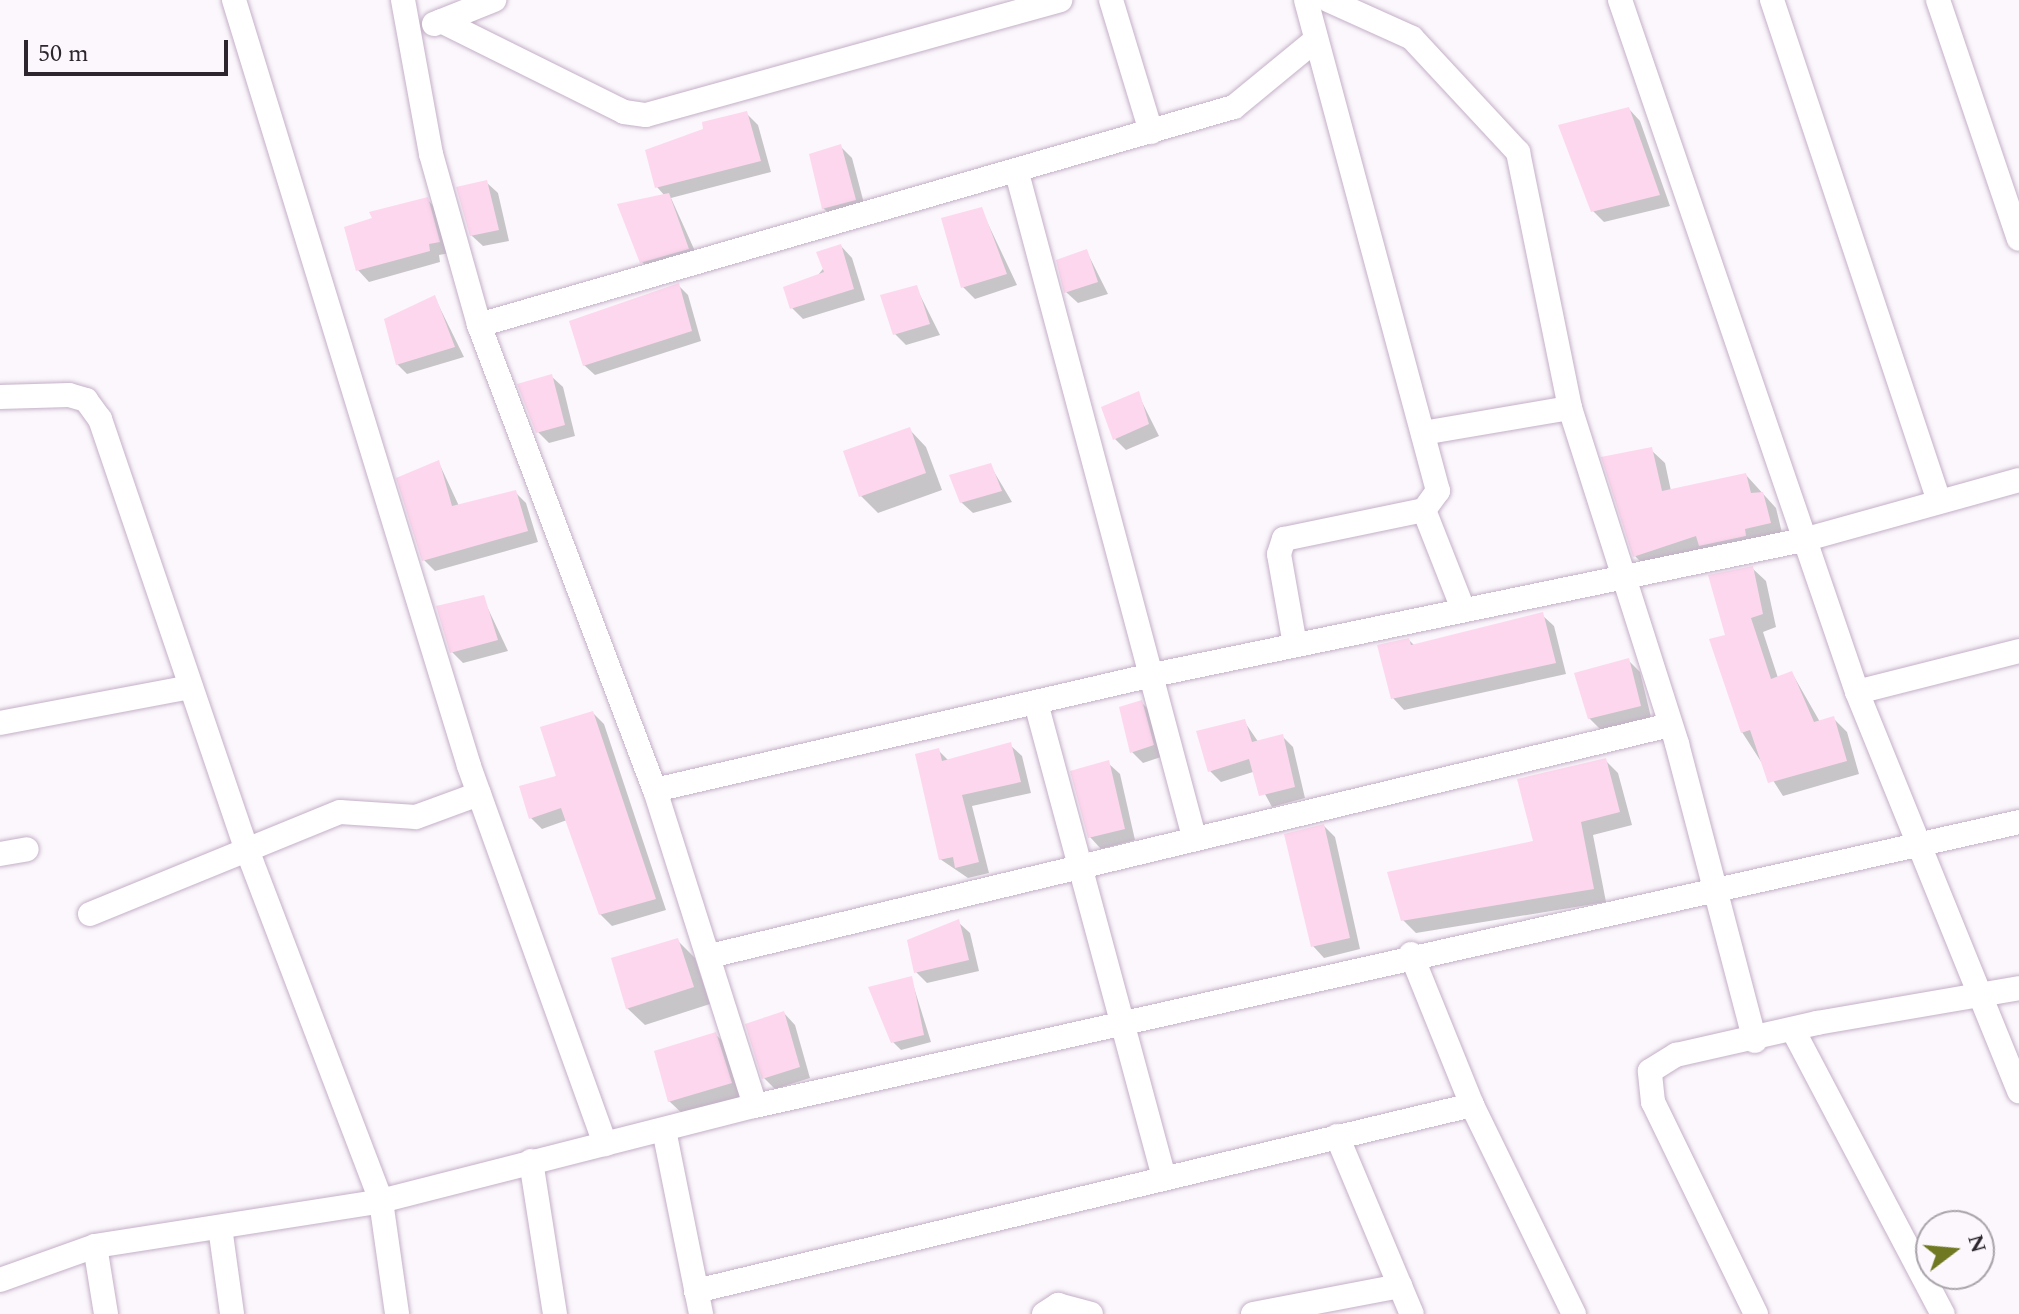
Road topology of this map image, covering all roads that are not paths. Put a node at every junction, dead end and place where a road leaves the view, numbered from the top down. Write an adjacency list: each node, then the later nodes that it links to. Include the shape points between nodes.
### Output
1 (234, 0): 36 (street)
2 (403, 0): 12 (street)
3 (494, 0): 11 (street)
4 (1060, 0): 11 (street, via 646,115 624,112)
5 (1111, 0): 14 (street)
6 (1306, 0): 13 (street)
7 (1331, 0): 19 (street, via 1412,38 1518,152)
8 (1620, 0): 24 (street)
9 (1772, 0): 22 (street)
10 (1938, 0): 16 (street)
11 (441, 21): 12 (street)
12 (409, 33): 17 (street, via 431,154)
13 (1312, 43): 14 (street, via 1234,107); 20 (street)
14 (1151, 132): 15 (street)
15 (1017, 173): 17 (street); 29 (street)
16 (2019, 239)
17 (479, 325): 35 (street)
18 (0, 397): 30 (street, via 69,395 86,400 100,419)
19 (1570, 408): 20 (street); 25 (street)
20 (1423, 433): 23 (street, via 1438,491)
21 (2019, 480): 22 (street)
22 (1939, 501): 24 (street)
23 (1424, 510): 26 (street); 27 (street, via 1284,539 1279,554)
24 (1803, 540): 25 (street); 31 (street)
25 (1621, 577): 26 (street); 34 (street)
26 (1463, 609): 27 (street)
27 (1295, 645): 29 (street)
28 (2019, 651): 31 (street)
29 (1148, 676): 32 (street); 38 (street)
30 (191, 687): 33 (street); 40 (street)
31 (1857, 692): 39 (street)
32 (1036, 703): 35 (street); 43 (street)
33 (0, 723)
34 (1670, 725): 38 (street); 44 (street)
35 (655, 790): 47 (street)
36 (479, 794): 40 (street, via 416,817 340,812); 58 (street)
37 (2019, 822): 39 (street)
38 (1194, 837): 43 (street)
39 (1917, 843): 44 (street); 49 (street)
40 (246, 847): 45 (street, via 160,891); 61 (street)
41 (27, 849): 42 (street)
42 (0, 854)
43 (1082, 867): 47 (street); 50 (street)
44 (1715, 885): 46 (street); 52 (street)
45 (90, 914)
46 (1411, 954): 50 (street); 54 (street)
47 (710, 956): 55 (street)
48 (2019, 988): 49 (street)
49 (1981, 996): 51 (street); 53 (street)
50 (1122, 1027): 55 (street); 60 (street)
51 (1793, 1030): 52 (street); 77 (street)
52 (1755, 1041): 76 (street, via 1676,1055 1650,1071 1653,1102)
53 (2019, 1091)
54 (1472, 1105): 57 (street); 75 (street)
55 (755, 1106): 56 (street)
56 (664, 1130): 58 (street); 66 (street)
57 (1337, 1136): 60 (street); 65 (street)
58 (605, 1144): 59 (street)
59 (531, 1161): 61 (street); 70 (street)
60 (1164, 1178): 66 (street)
61 (381, 1201): 62 (street); 69 (street)
62 (220, 1227): 63 (street); 68 (street)
63 (95, 1246): 64 (street); 67 (street)
64 (0, 1280)
65 (1400, 1286): 73 (street); 74 (street)
66 (698, 1302)
67 (106, 1314)
68 (232, 1314)
69 (397, 1314)
70 (555, 1314)
71 (1044, 1314): 72 (street, via 1058,1305)
72 (1091, 1314)
73 (1253, 1314)
74 (1412, 1314)
75 (1574, 1314)
76 (1756, 1314)
77 (1943, 1314)

